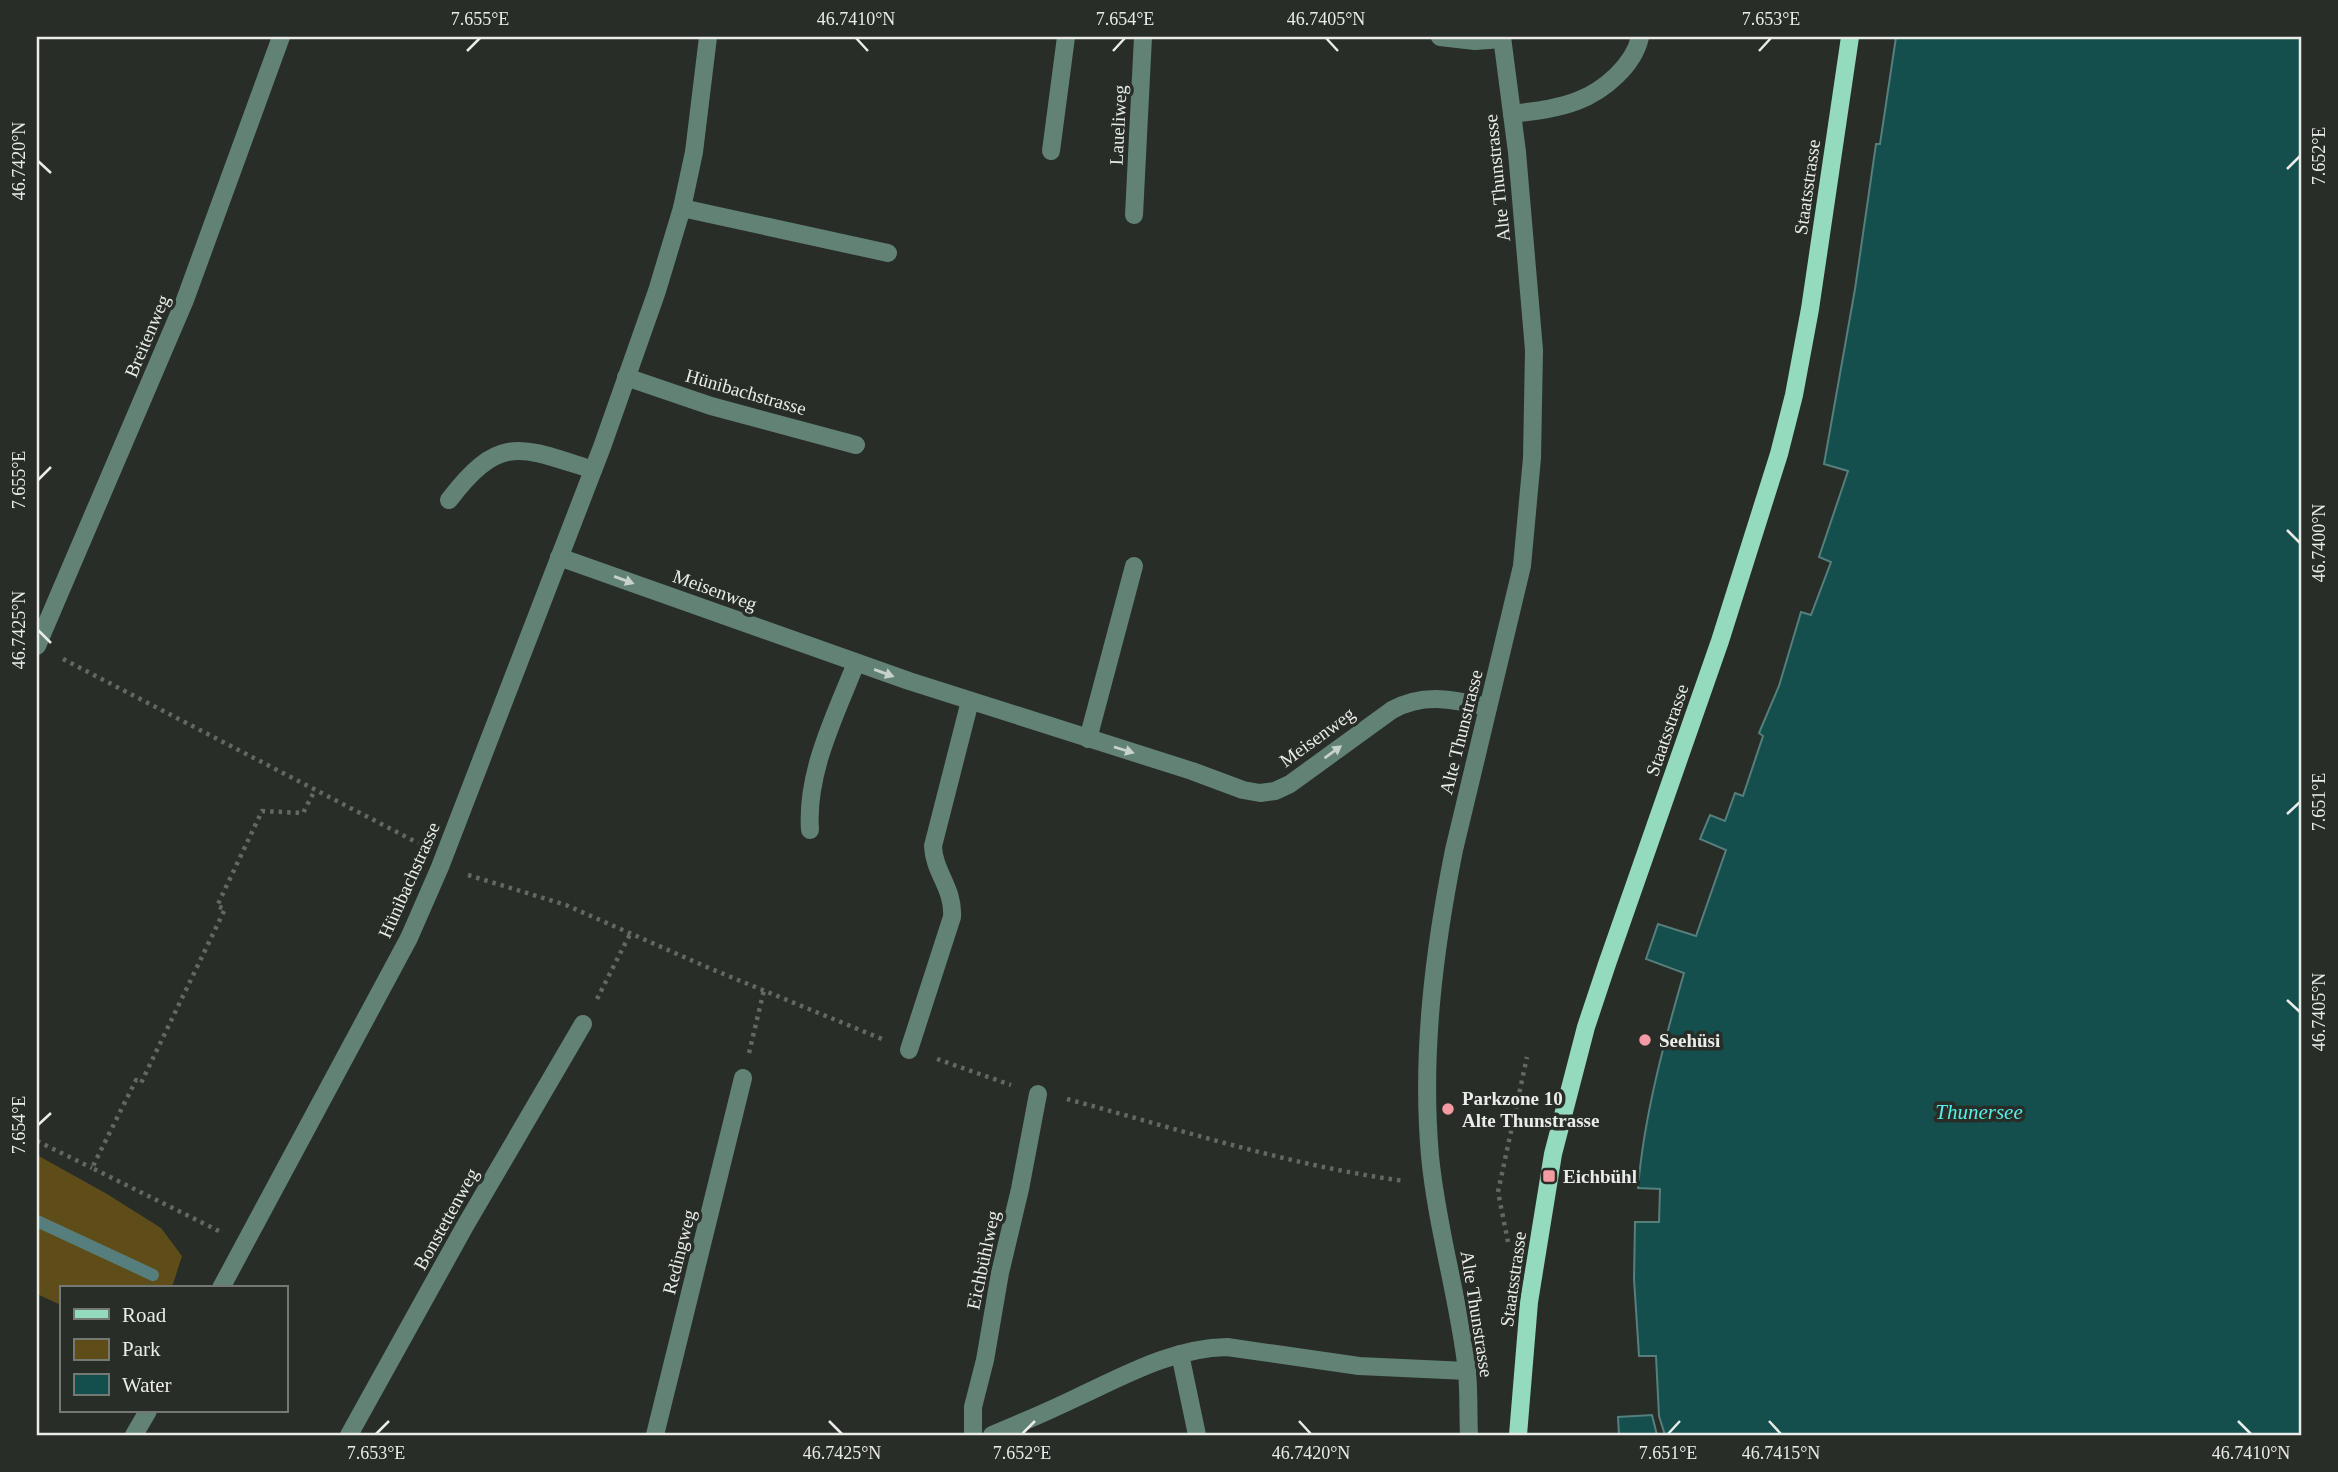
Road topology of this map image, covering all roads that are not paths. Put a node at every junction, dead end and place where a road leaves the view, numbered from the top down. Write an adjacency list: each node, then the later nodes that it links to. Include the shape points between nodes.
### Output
1 (281, 37): 20 (street, Breitenweg, via 185,300)
2 (708, 37): 11 (street, Hünibachstrasse)
3 (1066, 37): 10 (street)
4 (1143, 37): 12 (street, Laueliweg)
5 (1440, 37): 8 (street)
6 (1640, 37): 9 (street, via 1630,63 1579,101)
7 (1850, 37): 41 (main road, Staatsstrasse, via 1810,309 1779,454 1720,641 1595,1002 1553,1154 1529,1302)
8 (1502, 38): 9 (street, Alte Thunstrasse)
9 (1512, 114): 23 (street, Alte Thunstrasse, via 1534,350 1532,458 1522,566)
10 (1051, 151)
11 (682, 208): 13 (street); 14 (street, Hünibachstrasse)
12 (1134, 215)
13 (888, 253)
14 (626, 377): 15 (street, Hünibachstrasse, via 711,406); 16 (street, Hünibachstrasse)
15 (856, 445)
16 (593, 470): 17 (street, via 536,452 497,454 481,464); 18 (street, Hünibachstrasse)
17 (449, 500)
18 (559, 558): 21 (street, Meisenweg, one-way to 21); 30 (street, Hünibachstrasse, via 409,938)
19 (1135, 566): 24 (street)
20 (37, 646)
21 (856, 663): 22 (street, Meisenweg, one-way to 22); 25 (street, via 811,785)
22 (970, 701): 24 (street, Meisenweg); 27 (street, via 933,846 933,861 953,903 952,917)
23 (1489, 707): 24 (street, Meisenweg, one-way to 23, via 1260,793 1290,783 1408,701 1443,698); 32 (street, Alte Thunstrasse, via 1443,908 1432,982 1427,1114)
24 (1088, 739)
25 (810, 830)
26 (583, 1024): 35 (street, Bonstettenweg)
27 (909, 1050)
28 (743, 1078): 36 (street, Redingweg)
29 (1038, 1094): 37 (street, Eichbühlweg, via 973,1408)
30 (223, 1286)
31 (1180, 1354): 32 (street, via 1227,1348 1359,1366); 38 (street); 39 (street)
32 (1466, 1371): 40 (street, Alte Thunstrasse)
33 (147, 1412): 34 (street)
34 (134, 1435)
35 (349, 1435)
36 (655, 1435)
37 (974, 1435)
38 (992, 1435)
39 (1197, 1435)
40 (1469, 1435)
41 (1518, 1435)

